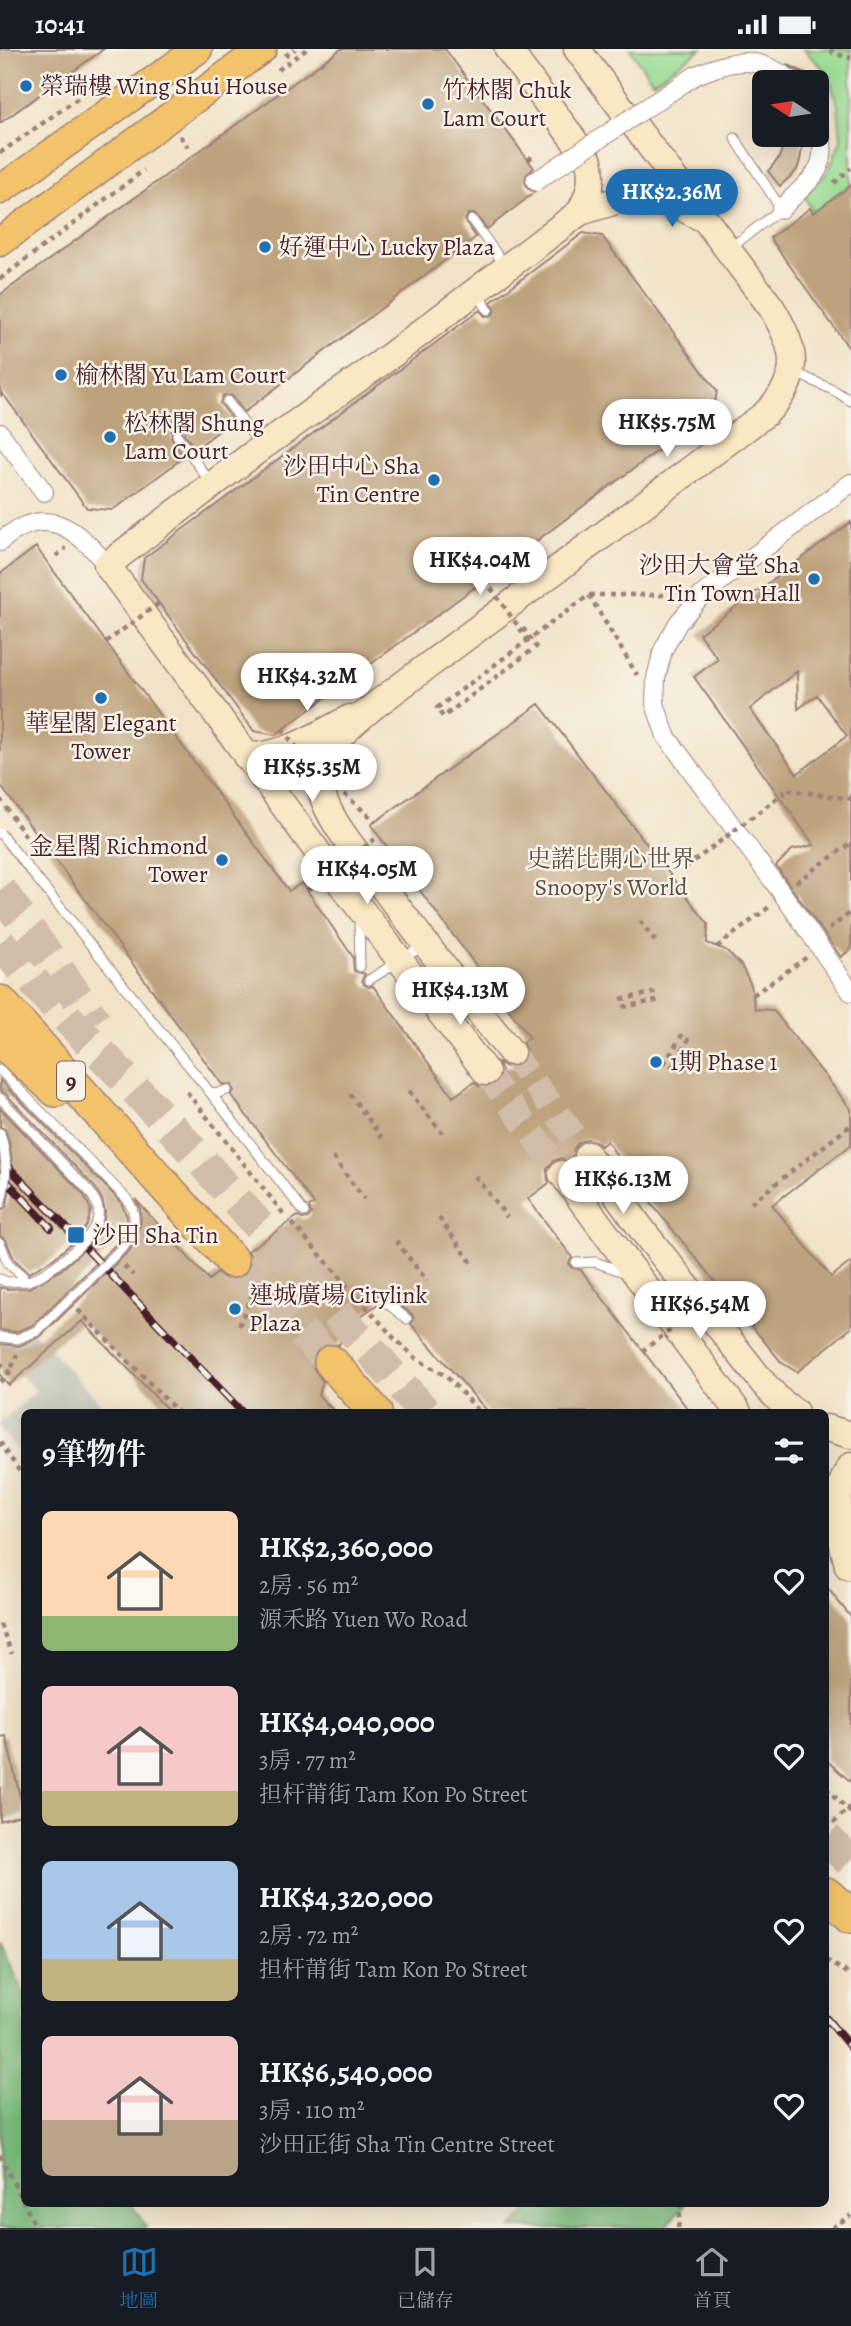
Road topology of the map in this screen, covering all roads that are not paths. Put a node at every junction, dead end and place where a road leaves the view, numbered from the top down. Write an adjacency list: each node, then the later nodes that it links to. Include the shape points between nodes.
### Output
1 (198, 49): 9 (main road)
2 (262, 49): 14 (main road)
3 (508, 49): 11 (main road, via 584,153 591,171 588,197)
4 (577, 49): 12 (main road)
5 (776, 70): 8 (street, bridge, via 746,60 696,75)
6 (735, 138): 10 (lane)
7 (824, 147): 10 (street, via 815,176)
8 (536, 181)
9 (0, 190)
10 (781, 209): 15 (lane)
11 (580, 212): 12 (main road, via 626,198 660,196); 16 (main road)
12 (705, 220): 15 (main road)
13 (472, 221): 16 (lane)
14 (0, 242)
15 (728, 250): 18 (main road, via 781,323 792,350)
16 (498, 274): 17 (lane, via 480,287 478,294); 23 (main road)
17 (488, 310)
18 (792, 372): 20 (lane); 29 (main road, via 783,393 765,414)
19 (227, 401): 23 (lane)
20 (851, 401)
21 (0, 433): 26 (street)
22 (177, 435): 25 (lane)
23 (262, 447): 25 (main road)
24 (851, 483): 39 (street, via 702,595 663,650 655,704 666,736)
25 (213, 487): 30 (main road)
26 (44, 492)
27 (0, 542): 30 (street, via 27,525 61,524 81,536)
28 (523, 552): 29 (lane, via 540,568)
29 (567, 562): 31 (main road)
30 (107, 565): 32 (main road)
31 (374, 706): 32 (main road, via 288,749); 35 (main road, via 336,741 320,781 330,810 348,839)
32 (246, 756): 34 (main road)
33 (0, 833): 46 (lane, bridge)
34 (353, 899): 36 (main road); 37 (lane, via 361,938)
35 (426, 944): 36 (lane); 42 (main road)
36 (400, 961): 38 (lane); 44 (main road)
37 (360, 967)
38 (369, 981)
39 (851, 992)
40 (0, 1002): 51 (highway, 9)
41 (0, 1040): 51 (highway)
42 (511, 1052)
43 (0, 1070): 64 (lane, bridge, via 126,1198 136,1220 125,1245 37,1331 17,1339)
44 (486, 1072)
45 (227, 1090): 46 (lane)
46 (209, 1091): 55 (lane)
47 (0, 1098): 60 (lane, bridge, via 89,1192 99,1210 93,1231 49,1272)
48 (0, 1134): 50 (lane, bridge)
49 (588, 1155): 68 (main road, via 764,1384)
50 (3, 1156): 53 (lane, bridge)
51 (141, 1161): 57 (highway, 9)
52 (562, 1174): 61 (main road)
53 (2, 1190): 54 (lane, bridge)
54 (0, 1204)
55 (304, 1212)
56 (1, 1248): 60 (lane, via 8,1263)
57 (232, 1261)
58 (576, 1263): 61 (lane, via 595,1262 624,1271)
59 (0, 1279): 60 (lane)
60 (28, 1282)
61 (645, 1286): 67 (main road)
62 (383, 1300): 63 (lane)
63 (407, 1319)
64 (0, 1337)
65 (331, 1362): 66 (highway)
66 (372, 1409)
67 (736, 1409)
68 (791, 1409)
69 (829, 1429): 70 (main road)
70 (851, 1435)
71 (851, 1467): 73 (main road, via 837,1502)
72 (829, 1539): 73 (main road)
73 (850, 1567)
74 (829, 1896): 75 (highway)
75 (851, 1916)

